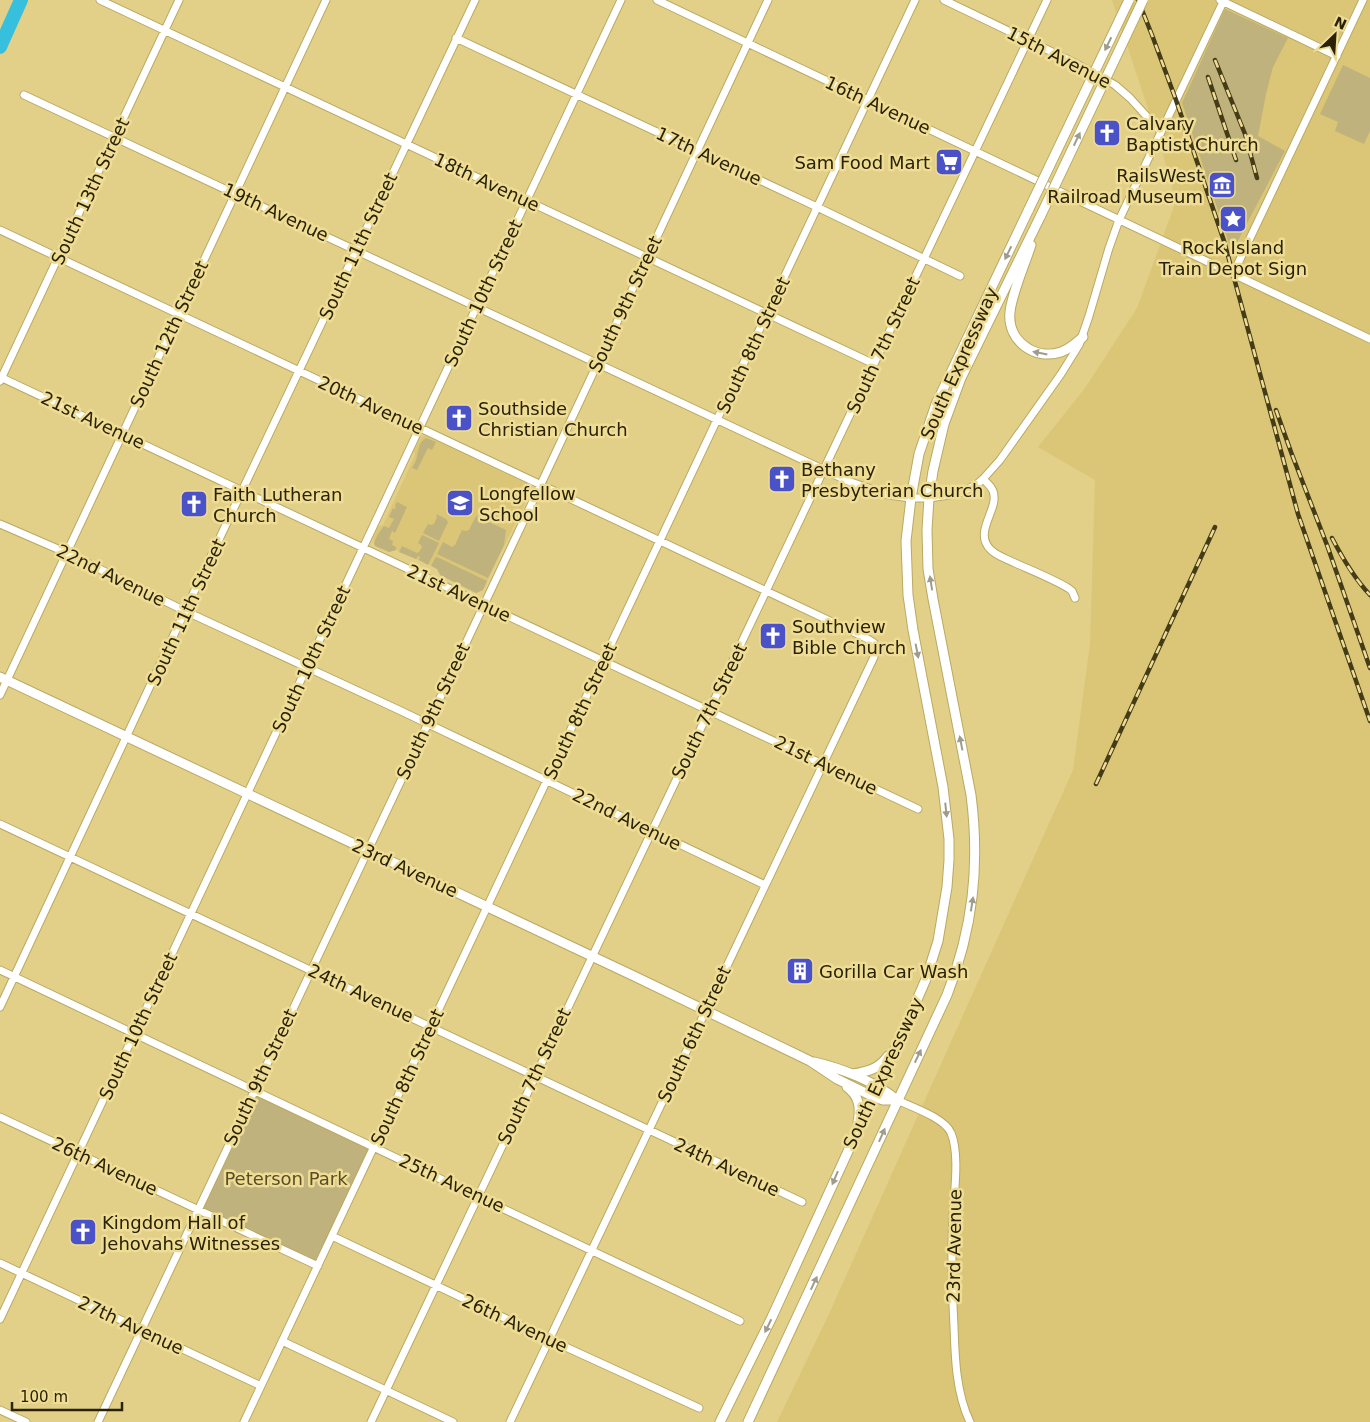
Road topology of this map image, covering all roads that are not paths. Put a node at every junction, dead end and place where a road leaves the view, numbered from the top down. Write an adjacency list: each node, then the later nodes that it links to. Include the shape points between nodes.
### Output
1 (100, 0): 15 (street, 18th Avenue)
2 (179, 0): 15 (street, South 13th Street)
3 (326, 0): 20 (street, South 12th Street)
4 (475, 0): 16 (street, South 11th Street)
5 (621, 0): 21 (street, South 10th Street)
6 (658, 0): 18 (street, 16th Avenue)
7 (768, 0): 18 (street, South 9th Street)
8 (915, 0): 23 (street, South 8th Street)
9 (944, 0): 17 (street, 15th Avenue)
10 (1047, 0): 17 (street, South 7th Street)
11 (1129, 0): 57 (main road, South Expressway, one-way to 57, bridge, via 936,404 919,454)
12 (1143, 0): 32 (main road, South Expressway, one-way to 12, bridge)
13 (1222, 0): 19 (street); 24 (street)
14 (1363, 0): 19 (street)
15 (165, 31): 20 (street, 18th Avenue); 25 (street, South 13th Street)
16 (456, 38): 21 (street, 17th Avenue); 26 (street, South 11th Street)
17 (1028, 41): 24 (street, 15th Avenue, via 1115,85); 28 (street, South 7th Street)
18 (748, 43): 23 (street, 16th Avenue); 27 (street, South 9th Street)
19 (1337, 56): 39 (street)
20 (285, 87): 26 (street, 18th Avenue); 29 (street, South 12th Street)
21 (577, 94): 27 (street, 17th Avenue); 30 (street, South 10th Street)
22 (24, 95): 25 (street, 19th Avenue)
23 (868, 100): 28 (street, 16th Avenue); 31 (street, South 8th Street)
24 (1161, 132): 33 (street)
25 (115, 137): 29 (street, 19th Avenue); 36 (street, South 13th Street)
26 (406, 144): 30 (street, 18th Avenue); 35 (street, South 11th Street)
27 (697, 151): 31 (street, 17th Avenue); 37 (street, South 9th Street)
28 (976, 151): 33 (street, 16th Avenue); 38 (street, South 7th Street)
29 (235, 193): 35 (street, 19th Avenue); 42 (street, South 12th Street)
30 (527, 201): 37 (street, 18th Avenue); 41 (street, South 10th Street)
31 (817, 208): 38 (street, 17th Avenue); 43 (street, South 8th Street)
32 (1041, 215): 44 (main road, one-way to 32, via 1062,352 1044,354 1025,347 1011,326 1012,304); 58 (main road, South Expressway, via 952,399 938,446)
33 (1119, 220): 39 (street, 16th Avenue); 44 (street)
34 (0, 230): 36 (street, 20th Avenue)
35 (356, 250): 41 (street, 19th Avenue); 48 (street, South 11th Street)
36 (59, 257): 42 (street, 20th Avenue); 49 (street, South 13th Street)
37 (647, 257): 43 (street, 18th Avenue); 46 (street, South 9th Street)
38 (924, 258): 40 (street, 17th Avenue); 47 (street, South 7th Street)
39 (1233, 274): 45 (street, 16th Avenue)
40 (960, 276)
41 (477, 307): 46 (street, 19th Avenue); 51 (street, South 10th Street)
42 (179, 314): 48 (street, 20th Avenue); 52 (street, South 12th Street)
43 (767, 314): 47 (street, 18th Avenue); 50 (street, South 8th Street)
44 (1083, 337): 54 (street, via 1061,374)
45 (1370, 339)
46 (597, 364): 50 (street, 19th Avenue); 55 (street, South 9th Street)
47 (874, 364): 53 (street, South 7th Street)
48 (300, 371): 51 (street, 20th Avenue); 56 (street, South 11th Street)
49 (1, 379): 52 (street, 21st Avenue)
50 (717, 420): 53 (street, 19th Avenue); 60 (street, South 8th Street)
51 (420, 427): 55 (street, 20th Avenue); 61 (street, South 10th Street)
52 (122, 434): 56 (street, 21st Avenue); 62 (street, South 12th Street)
53 (824, 470): 57 (street, 19th Avenue, via 864,488); 63 (street, South 7th Street)
54 (983, 479): 58 (street, via 958,494); 64 (street, via 992,488 994,497 985,528 989,548 1068,588)
55 (541, 484): 60 (street, 20th Avenue); 65 (street, South 9th Street)
56 (243, 491): 61 (street, 21st Avenue); 66 (street, South 11th Street)
57 (911, 498): 58 (street); 94 (main road, South Expressway, one-way to 94, via 906,541 908,595 943,787 949,860 943,916 934,957)
58 (929, 498): 102 (main road, South Expressway, one-way to 58, via 956,971 968,927 975,871 975,822 971,795 928,570)
59 (0, 524): 62 (street, 22nd Avenue)
60 (661, 540): 63 (street, 20th Avenue); 68 (street, South 8th Street)
61 (364, 547): 65 (street, 21st Avenue); 69 (street, South 10th Street)
62 (66, 553): 66 (street, 22nd Avenue); 70 (street, South 12th Street)
63 (766, 590): 67 (street, 20th Avenue, via 872,641); 72 (street, South 7th Street)
64 (1075, 598)
65 (484, 604): 68 (street, 21st Avenue); 73 (street, South 9th Street)
66 (185, 611): 69 (street, 22nd Avenue); 74 (street, South 11th Street)
67 (875, 647): 75 (street, South 6th Street, via 874,657)
68 (604, 660): 72 (street, 21st Avenue); 76 (street, South 8th Street)
69 (307, 667): 73 (street, 22nd Avenue); 77 (street, South 10th Street)
70 (3, 679): 71 (street, South 12th Street); 74 (main road, 23rd Avenue)
71 (0, 695)
72 (709, 710): 75 (street, 21st Avenue); 80 (street, South 7th Street)
73 (427, 724): 76 (street, 22nd Avenue); 81 (street, South 9th Street)
74 (127, 737): 77 (main road, 23rd Avenue); 82 (street, South 11th Street)
75 (823, 764): 78 (street, 21st Avenue); 83 (street, South 6th Street)
76 (547, 781): 80 (street, 22nd Avenue); 84 (street, South 8th Street)
77 (247, 794): 81 (main road, 23rd Avenue); 85 (street, South 10th Street)
78 (918, 809)
79 (0, 824): 82 (street, 24th Avenue)
80 (652, 830): 83 (street, 22nd Avenue); 86 (street, South 7th Street)
81 (367, 850): 84 (main road, 23rd Avenue); 88 (street, South 9th Street)
82 (71, 857): 85 (street, 24th Avenue); 89 (street, South 11th Street)
83 (765, 885): 91 (street, South 6th Street)
84 (488, 907): 86 (main road, 23rd Avenue); 92 (street, South 8th Street)
85 (191, 913): 88 (street, 24th Avenue); 93 (street, South 10th Street)
86 (592, 956): 91 (main road, 23rd Avenue); 97 (street, South 7th Street)
87 (0, 970): 89 (street, 25th Avenue)
88 (311, 970): 92 (street, 24th Avenue); 100 (street, South 9th Street)
89 (14, 976): 90 (street, South 11th Street); 93 (street, 25th Avenue)
90 (0, 1007)
91 (705, 1010): 95 (main road, 23rd Avenue); 104 (street, South 6th Street)
92 (431, 1026): 97 (street, 24th Avenue); 106 (street, South 8th Street)
93 (134, 1033): 100 (street, 25th Avenue); 107 (street, South 10th Street)
94 (898, 1042): 96 (main road, via 877,1067); 99 (main road, South Expressway)
95 (810, 1060): 96 (main road, 23rd Avenue); 98 (main road, 23rd Avenue)
96 (850, 1074): 99 (main road, 23rd Avenue)
97 (535, 1076): 104 (street, 24th Avenue); 108 (street, South 7th Street)
98 (837, 1079): 101 (main road, 23rd Avenue); 105 (main road, via 858,1099 860,1115)
99 (877, 1086): 101 (main road, South Expressway); 102 (main road, 23rd Avenue)
100 (254, 1090): 106 (street, 25th Avenue); 110 (street, South 9th Street)
101 (872, 1096): 102 (main road, 23rd Avenue); 105 (main road, South Expressway)
102 (897, 1100): 133 (main road, South Expressway, one-way to 102); 134 (street, 23rd Avenue, via 940,1120 951,1132 956,1155 952,1217 955,1361 964,1410)
103 (0, 1117): 107 (street, 26th Avenue)
104 (648, 1130): 109 (street, 24th Avenue); 112 (street, South 6th Street)
105 (856, 1131): 132 (main road, South Expressway, one-way to 132, via 772,1317)
106 (374, 1146): 108 (street, 25th Avenue); 111 (street, South 8th Street)
107 (77, 1153): 110 (street, 26th Avenue); 115 (street, South 10th Street)
108 (478, 1195): 112 (street, 25th Avenue); 116 (street, South 7th Street)
109 (802, 1202)
110 (198, 1210): 114 (street, 26th Avenue); 119 (street, South 9th Street)
111 (332, 1236): 114 (street, South 8th Street); 116 (street, 26th Avenue)
112 (591, 1250): 118 (street, 25th Avenue); 120 (street, South 6th Street)
113 (0, 1263): 115 (street, 27th Avenue)
114 (318, 1266): 121 (street, South 8th Street)
115 (21, 1273): 117 (street, South 10th Street); 119 (street, 27th Avenue)
116 (435, 1285): 120 (street, 26th Avenue); 123 (street, South 7th Street)
117 (0, 1319)
118 (740, 1321)
119 (141, 1330): 122 (street, 27th Avenue); 127 (street, South 9th Street)
120 (549, 1340): 124 (street, 26th Avenue); 131 (street, South 6th Street)
121 (282, 1341): 122 (street, South 8th Street); 123 (street)
122 (261, 1386): 128 (street, South 8th Street)
123 (386, 1390): 129 (street, South 7th Street); 130 (street)
124 (699, 1408)
125 (0, 1410): 126 (street)
126 (26, 1422)
127 (98, 1422)
128 (244, 1422)
129 (371, 1422)
130 (452, 1422)
131 (510, 1422)
132 (720, 1422)
133 (748, 1422)
134 (970, 1422)

